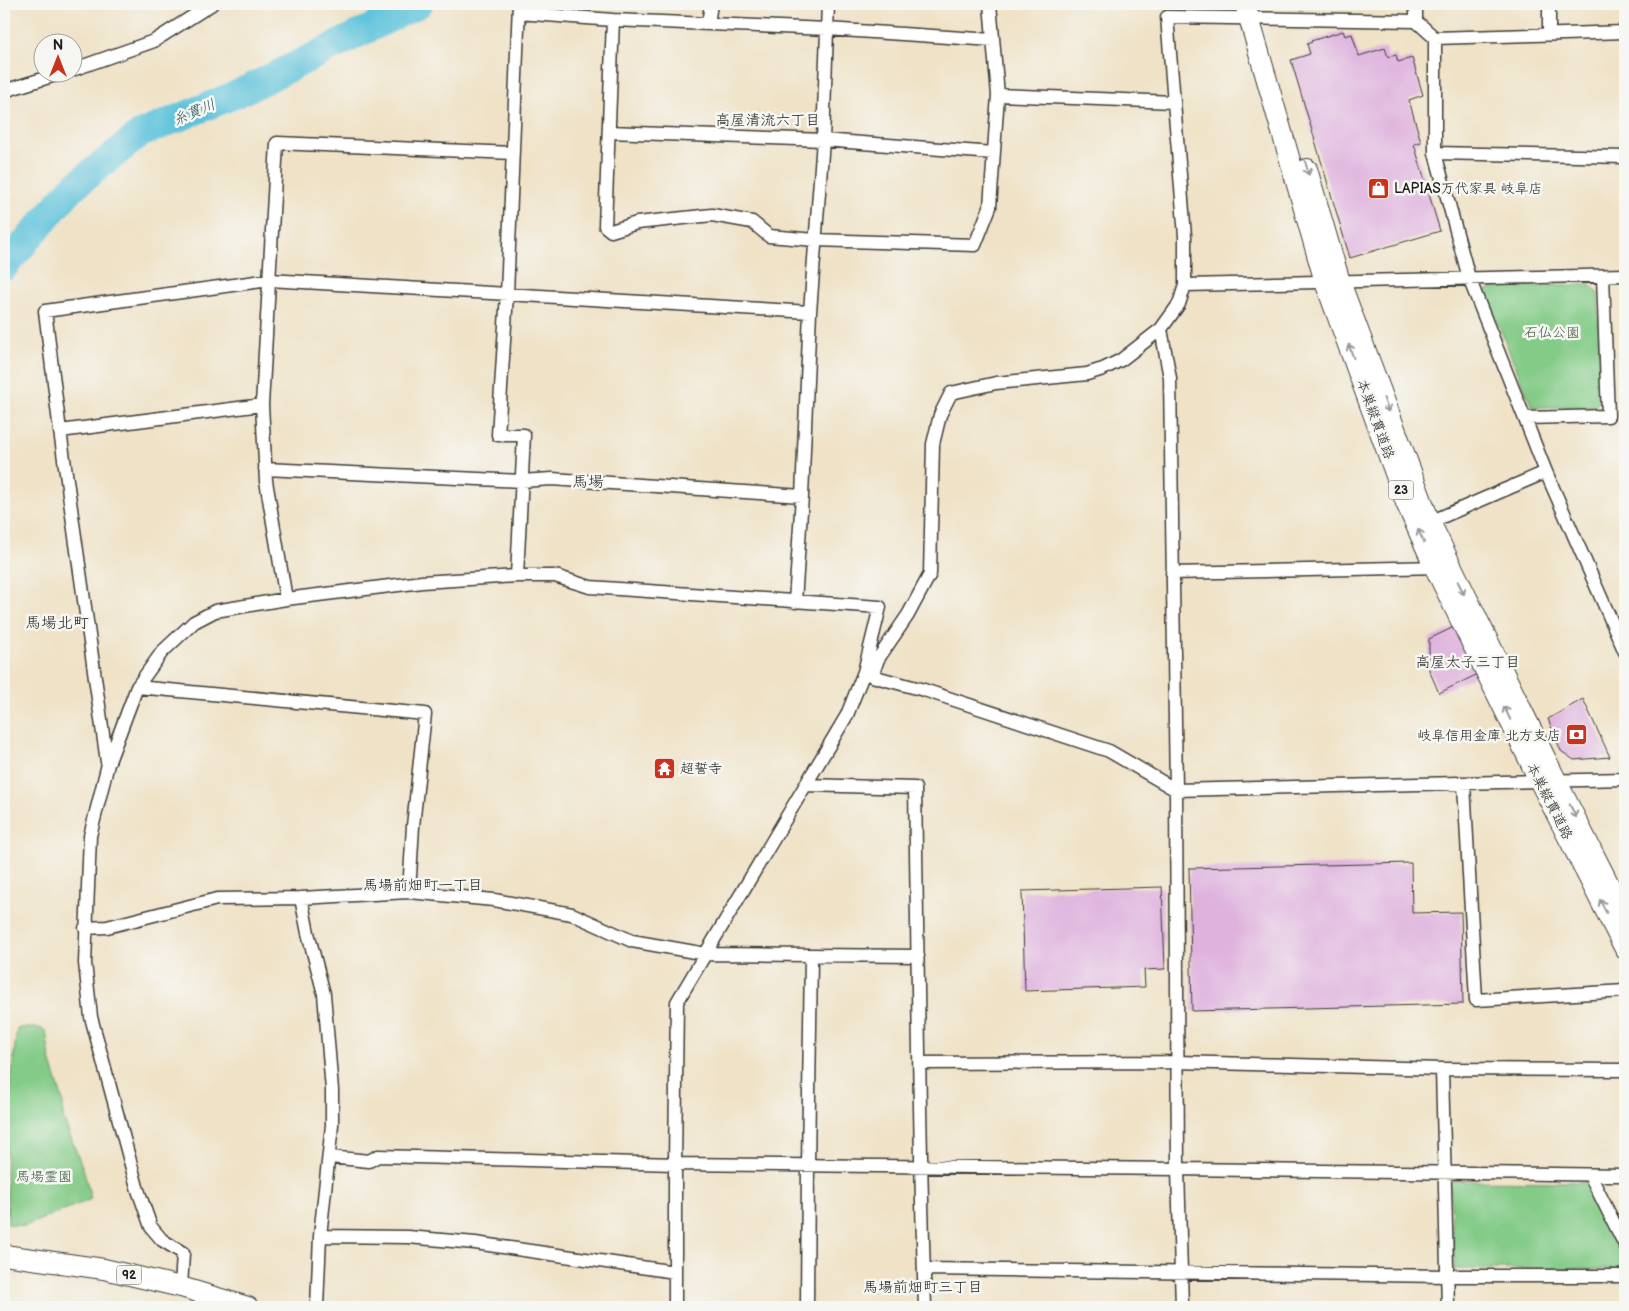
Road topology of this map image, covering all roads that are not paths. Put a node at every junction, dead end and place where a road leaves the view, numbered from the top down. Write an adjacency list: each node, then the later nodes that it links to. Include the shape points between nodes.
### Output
1 (212, 4): 17 (street, via 154,41)
2 (711, 4): 11 (street)
3 (828, 4): 12 (street)
4 (990, 4): 16 (street)
5 (1416, 4): 10 (street)
6 (1549, 4): 14 (street)
7 (519, 8): 9 (street); 24 (street)
8 (1254, 11): 10 (street); 21 (street, via 1167,17); 33 (main road, 本巣縦貫道路 / 23)
9 (613, 20): 11 (street); 22 (street)
10 (1416, 21): 15 (street)
11 (708, 24): 12 (street)
12 (826, 29): 16 (street); 23 (street)
13 (1625, 32): 14 (street)
14 (1549, 34): 15 (street)
15 (1435, 38): 26 (street)
16 (993, 40): 20 (street)
17 (82, 66)
18 (33, 82): 19 (street)
19 (4, 91)
20 (998, 95): 21 (street); 25 (street)
21 (1174, 102): 34 (street, via 1185,236)
22 (609, 132): 23 (street); 28 (street, via 605,226 611,231 637,223 712,215 752,222 769,236)
23 (823, 140): 25 (street); 28 (street)
24 (513, 153): 32 (street, via 277,143); 35 (street)
25 (993, 153): 28 (street, via 990,206 975,245)
26 (1435, 153): 27 (street); 31 (street)
27 (1625, 157)
28 (815, 240): 36 (street)
29 (1625, 275): 30 (street)
30 (1603, 276): 31 (street); 39 (street, via 1608,416)
31 (1469, 278): 33 (street); 39 (street)
32 (269, 280): 35 (street); 38 (street); 40 (street, via 45,311)
33 (1333, 282): 34 (street); 45 (main road, 本巣縦貫道路 / 23, one-way to 45); 46 (main road, 本巣縦貫道路 / 23, one-way to 33, via 1406,503)
34 (1185, 285): 37 (street, via 1179,304)
35 (507, 294): 36 (street); 43 (street, via 498,435 524,435)
36 (810, 312): 44 (street)
37 (1161, 329): 47 (street, via 1170,378); 52 (street, via 1121,360 1087,374 996,383 951,393 940,415 933,444 930,574 908,616)
38 (262, 405): 40 (street); 41 (street)
39 (1524, 418): 42 (street)
40 (60, 431): 54 (street)
41 (266, 469): 43 (street); 49 (street)
42 (1546, 472): 45 (street); 51 (street)
43 (521, 481): 44 (street, via 552,479); 48 (street)
44 (802, 496): 50 (street)
45 (1430, 522): 46 (main road, 本巣縦貫道路 / 23)
46 (1442, 566): 47 (street); 56 (main road, 本巣縦貫道路 / 23)
47 (1172, 573): 59 (street)
48 (517, 576): 49 (street, via 422,582); 50 (street, via 555,576 590,588)
49 (286, 599): 53 (street, via 215,611 194,622 162,652)
50 (795, 602): 52 (street, via 880,607)
51 (1625, 652)
52 (868, 674): 58 (street); 59 (street, via 1109,751)
53 (137, 687): 54 (street); 60 (street, via 425,714 413,826)
54 (108, 764): 63 (street, via 90,836)
55 (1625, 779): 56 (street)
56 (1548, 781): 57 (street); 62 (main road, 本巣縦貫道路 / 23, one-way to 62); 64 (main road, 本巣縦貫道路 / 23, one-way to 56)
57 (1464, 784): 59 (street); 68 (street, via 1476,1000)
58 (806, 785): 65 (street); 67 (street, via 915,788)
59 (1176, 790): 69 (street)
60 (410, 892): 61 (street); 65 (street, via 494,900 572,914 632,941)
61 (301, 898): 63 (street, via 217,899 107,927); 73 (street, via 325,1003 332,1090)
62 (1625, 916)
63 (85, 928): 89 (street, via 91,1017 151,1227 162,1240 183,1254)
64 (1625, 949)
65 (706, 954): 66 (street); 74 (street, via 677,1002)
66 (811, 956): 67 (street); 75 (street)
67 (918, 956): 70 (street)
68 (1625, 991)
69 (1177, 1062): 70 (street); 71 (street); 77 (street)
70 (920, 1064): 76 (street)
71 (1442, 1069): 72 (street); 78 (street)
72 (1625, 1070)
73 (330, 1157): 74 (street, via 369,1161 378,1156); 81 (street)
74 (675, 1164): 75 (street); 85 (street)
75 (808, 1166): 76 (street); 93 (street)
76 (921, 1167): 77 (street); 84 (street)
77 (1178, 1168): 78 (street); 86 (street)
78 (1444, 1173): 79 (street); 87 (street)
79 (1590, 1175): 80 (street); 82 (street)
80 (1625, 1175)
81 (320, 1236): 85 (street, via 408,1237 475,1243); 91 (street)
82 (1625, 1245)
83 (6, 1256): 89 (main road, 92, via 104,1268)
84 (924, 1269): 86 (street); 94 (street)
85 (675, 1272): 92 (street)
86 (1182, 1273): 87 (street); 95 (street)
87 (1447, 1276): 88 (street); 96 (street)
88 (1625, 1276)
89 (181, 1287): 90 (main road, 92)
90 (248, 1307)
91 (317, 1307)
92 (675, 1307)
93 (807, 1307)
94 (925, 1307)
95 (1182, 1307)
96 (1448, 1307)

